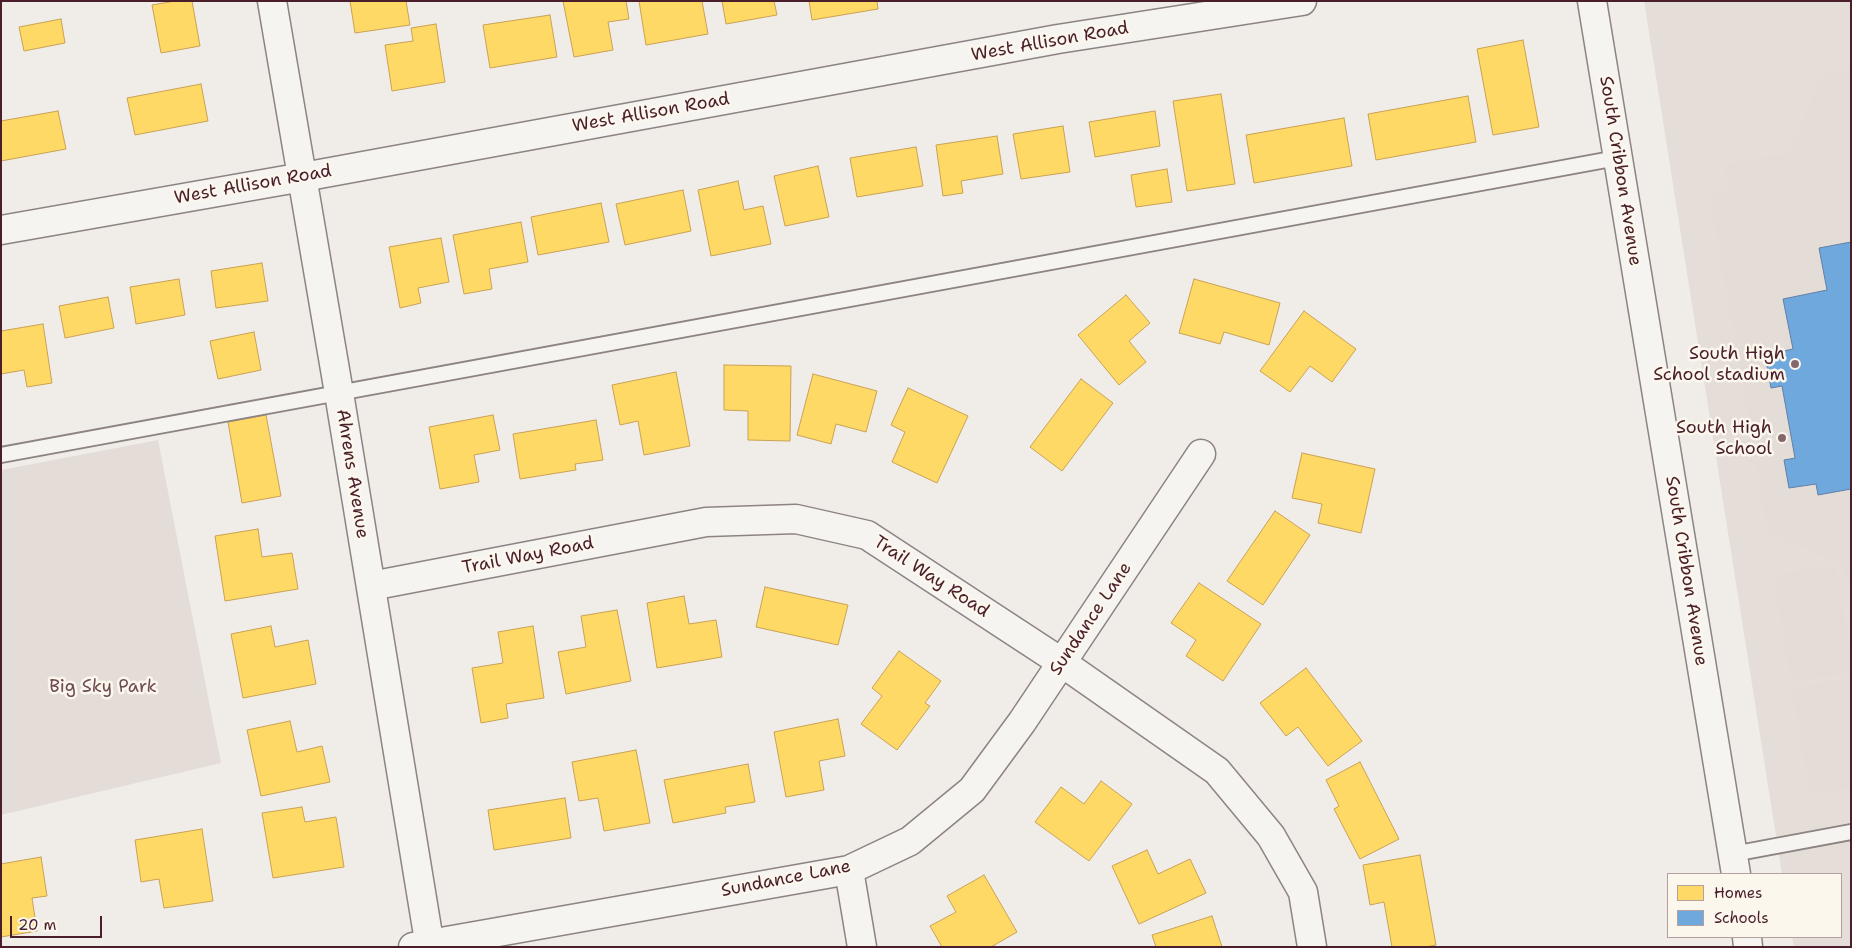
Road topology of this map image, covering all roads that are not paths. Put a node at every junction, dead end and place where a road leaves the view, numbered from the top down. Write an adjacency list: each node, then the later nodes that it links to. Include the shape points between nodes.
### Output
1 (272, 1): 5 (street, Ahrens Avenue)
2 (1302, 1): 5 (street, West Allison Road, via 1058,39)
3 (1592, 1): 4 (street, South Cribbon Avenue)
4 (1617, 158): 7 (lane); 13 (street, South Cribbon Avenue)
5 (303, 177): 6 (street, West Allison Road); 7 (street, Ahrens Avenue)
6 (1, 230)
7 (339, 393): 9 (lane); 10 (street, Ahrens Avenue)
8 (1201, 454): 11 (street, Sundance Lane)
9 (1, 455)
10 (371, 586): 11 (street, Trail Way Road, via 706,522 796,519 867,536); 15 (street, Ahrens Avenue)
11 (1061, 662): 14 (street, Sundance Lane, via 972,790 910,841); 17 (street, Trail Way Road, via 1217,771 1271,836 1303,892)
12 (1851, 832): 13 (lane)
13 (1735, 864)
14 (849, 870): 15 (street, Sundance Lane); 16 (street)
15 (424, 946)
16 (862, 947)
17 (1312, 947)

